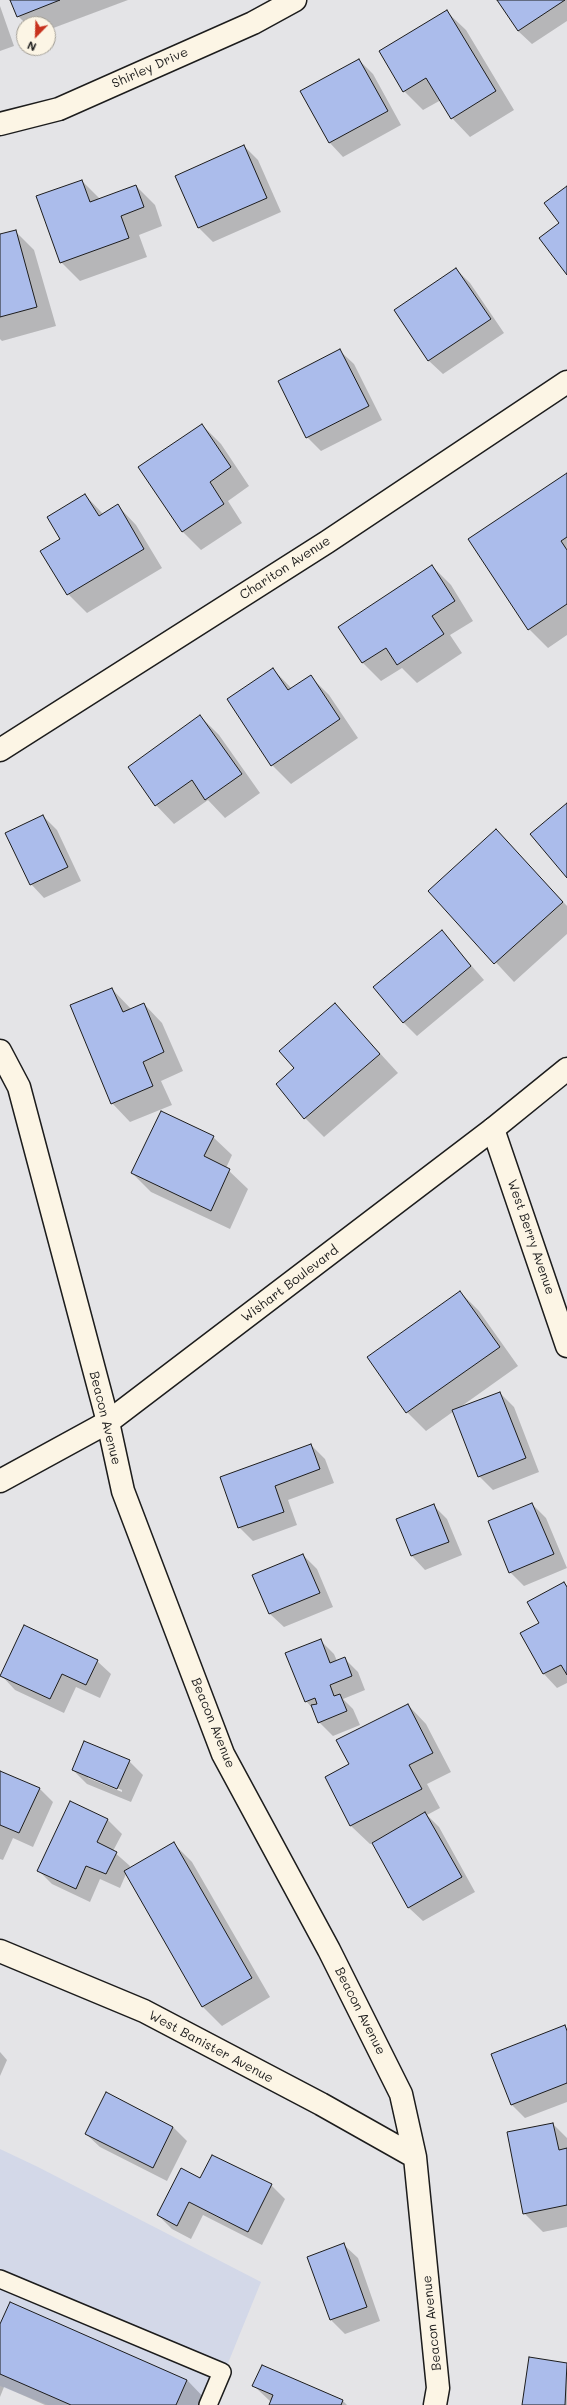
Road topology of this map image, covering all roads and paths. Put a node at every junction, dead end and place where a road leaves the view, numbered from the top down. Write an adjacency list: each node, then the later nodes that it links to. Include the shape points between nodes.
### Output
1 (295, 0): 2 (street, Shirley Drive, via 253,23 59,109)
2 (0, 124)
3 (567, 382): 4 (street, Chariton Avenue, via 327,542)
4 (0, 750)
5 (0, 1050): 9 (street, Beacon Avenue, via 19,1087)
6 (567, 1069): 7 (street, Wishart Boulevard)
7 (494, 1129): 8 (street, West Berry Avenue); 9 (street, Wishart Boulevard)
8 (567, 1346)
9 (108, 1422): 10 (street, Wishart Boulevard); 12 (street, Beacon Avenue, via 123,1491 223,1754 329,1950 401,2094)
10 (0, 1481)
11 (0, 1951): 12 (street, West Banister Avenue, via 144,2011 321,2104)
12 (415, 2157): 15 (street, Beacon Avenue, via 438,2388)
13 (0, 2280): 14 (lane, via 222,2372)
14 (208, 2405)
15 (434, 2405)

